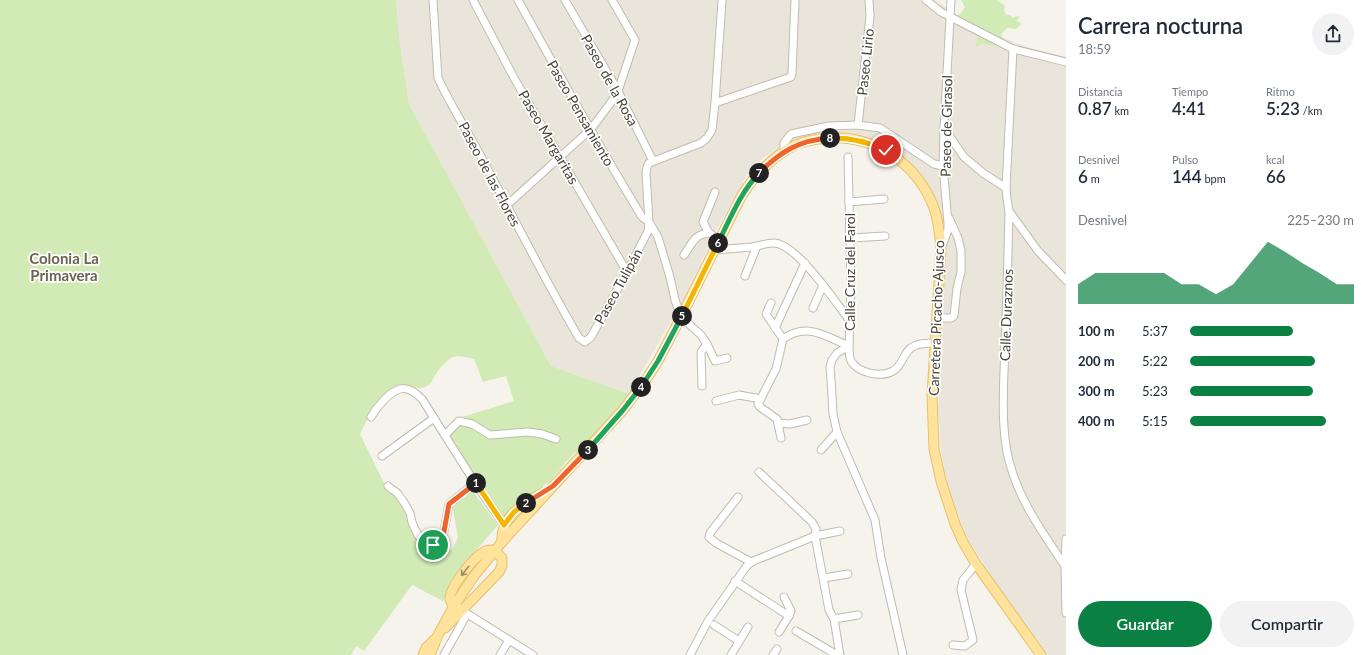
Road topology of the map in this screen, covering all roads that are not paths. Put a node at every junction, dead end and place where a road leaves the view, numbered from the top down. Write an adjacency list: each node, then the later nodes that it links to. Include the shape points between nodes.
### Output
1 (433, 0): 28 (street, Paseo de las Flores, via 438,78)
2 (473, 0): 20 (street, Paseo Margaritas, via 514,78)
3 (518, 0): 18 (street, Paseo Pensamiento)
4 (565, 0): 14 (street, Paseo de la Rosa)
5 (612, 0): 14 (street, via 635,40)
6 (722, 0): 15 (street)
7 (795, 0): 15 (street, via 790,77)
8 (869, 0): 16 (street, Paseo Lirio, via 870,16)
9 (926, 0): 11 (street)
10 (951, 0): 11 (street, Paseo de Girasol)
11 (950, 17): 12 (street); 17 (street, Paseo de Girasol)
12 (1013, 49): 13 (street); 24 (street, Calle Duraznos)
13 (1066, 62)
14 (618, 91): 18 (street); 22 (street, Paseo de la Rosa)
15 (715, 103): 22 (street, via 712,130 702,143)
16 (858, 125): 19 (street, via 829,126 791,134 784,143); 23 (street, via 880,128 934,164)
17 (944, 128): 23 (street, Paseo de Girasol); 24 (street, via 964,157)
18 (591, 129): 20 (street); 31 (street, Paseo Pensamiento, via 642,217)
19 (784, 152): 35 (main road, Carretera Picacho-Ajusco, via 750,181); 38 (main road, Carretera Picacho-Ajusco, via 814,139 835,138 867,142 886,150 908,168 925,190 937,218)
20 (561, 156): 28 (street); 41 (street, Paseo Margaritas)
21 (848, 157): 27 (street, Calle Cruz del Farol)
22 (653, 161): 31 (street, via 649,163 646,173)
23 (943, 166): 30 (street, Paseo de Girasol)
24 (1006, 188): 29 (street, Calle Duraznos)
25 (714, 192): 32 (street, via 703,222)
26 (884, 199): 27 (street)
27 (849, 202): 34 (street, Calle Cruz del Farol)
28 (507, 204): 51 (street, Paseo de las Flores)
29 (1009, 211): 43 (street, via 1038,251); 83 (street, Calle Duraznos, via 1003,409 1006,449 1019,491 1035,521)
30 (948, 216): 38 (street, Paseo de Girasol, via 948,230); 48 (street, via 958,238 961,272 954,316)
31 (649, 222): 41 (street, Paseo Tulipán, via 648,231); 47 (street, via 658,237 674,300)
32 (709, 233): 35 (street); 39 (street, via 697,236)
33 (885, 236): 34 (street)
34 (851, 238): 49 (street, Calle Cruz del Farol)
35 (720, 240): 37 (main road, Carretera Picacho-Ajusco)
36 (757, 246): 37 (street); 40 (street, via 774,243 786,246); 42 (street)
37 (715, 250): 47 (main road, Carretera Picacho-Ajusco)
38 (941, 250): 48 (main road, Carretera Picacho-Ajusco)
39 (684, 255)
40 (805, 263): 44 (street); 50 (street)
41 (627, 272): 51 (street, Paseo Tulipán, via 591,337 585,342)
42 (745, 276)
43 (1066, 280)
44 (823, 285): 46 (street); 49 (street)
45 (771, 303): 50 (street, via 766,314)
46 (813, 308)
47 (681, 317): 54 (street); 73 (main road, Carretera Picacho-Ajusco, via 658,361 637,393)
48 (936, 318): 53 (main road, Carretera Picacho-Ajusco)
49 (850, 321): 55 (street, Calle Cruz del Farol)
50 (775, 328): 52 (street)
51 (579, 338)
52 (783, 339): 55 (street, via 798,331 812,331); 58 (street, via 776,369)
53 (935, 343): 55 (street, via 915,345 905,354 897,368 880,375 866,372 856,366 849,356); 82 (main road, Carretera Picacho-Ajusco, via 932,396 934,449 955,524)
54 (707, 344): 56 (street, via 715,361); 57 (street, via 701,352)
55 (850, 346): 64 (street, Calle Cruz del Farol, via 837,353 830,367 833,414)
56 (727, 358)
57 (702, 386)
58 (761, 399): 59 (street, via 739,395); 63 (street, via 758,404 760,407 777,419)
59 (716, 401)
60 (371, 417): 61 (street, via 377,407 392,394 400,389 408,389 422,399)
61 (434, 418): 65 (street); 69 (street)
62 (807, 420): 63 (street, via 790,424)
63 (778, 423): 66 (street)
64 (837, 432): 68 (street); 110 (street, Calle Cruz del Farol, via 875,520)
65 (445, 435): 67 (street, via 459,422 472,424 490,435 528,432); 71 (street)
66 (781, 438)
67 (556, 439)
68 (821, 450)
69 (382, 456)
70 (759, 472): 77 (street, via 812,522 816,529)
71 (475, 483): 72 (street, via 449,504 442,542 433,545 420,538 410,513 397,492); 75 (street)
72 (388, 486)
73 (553, 486): 75 (main road, via 514,512); 79 (main road, Carretera Picacho-Ajusco)
74 (738, 497): 81 (street, via 710,533 710,537)
75 (504, 525): 79 (main road)
76 (840, 531): 77 (street)
77 (815, 536): 81 (street); 85 (street)
78 (1066, 539): 83 (street)
79 (502, 542): 80 (main road, Carretera Picacho-Ajusco)
80 (495, 551): 88 (main road, via 488,550 480,554 466,569 450,597); 89 (main road, via 502,558 502,566)
81 (751, 562): 86 (street)
82 (976, 564): 101 (street, via 963,580 961,590 974,640 965,646); 111 (main road, Carretera Picacho-Ajusco)
83 (1065, 566): 90 (street)
84 (848, 574): 85 (street)
85 (824, 578): 93 (street, via 829,610)
86 (735, 581): 92 (street); 107 (street, via 708,621)
87 (784, 597): 92 (street, via 791,611)
88 (454, 606): 89 (street); 98 (main road)
89 (465, 613): 98 (main road); 99 (street); 104 (street)
90 (1066, 613)
91 (858, 615): 93 (street)
92 (789, 616): 97 (street)
93 (834, 619): 109 (street)
94 (714, 625): 100 (street)
95 (748, 628): 100 (street)
96 (796, 631): 109 (street)
97 (779, 632)
98 (438, 635): 102 (main road); 103 (main road)
99 (509, 640): 105 (street); 106 (street)
100 (739, 641): 108 (street)
101 (953, 645)
102 (423, 655)
103 (430, 655)
104 (444, 655)
105 (500, 655)
106 (534, 655)
107 (690, 655)
108 (731, 655)
109 (838, 655)
110 (903, 655)
111 (1041, 655)

